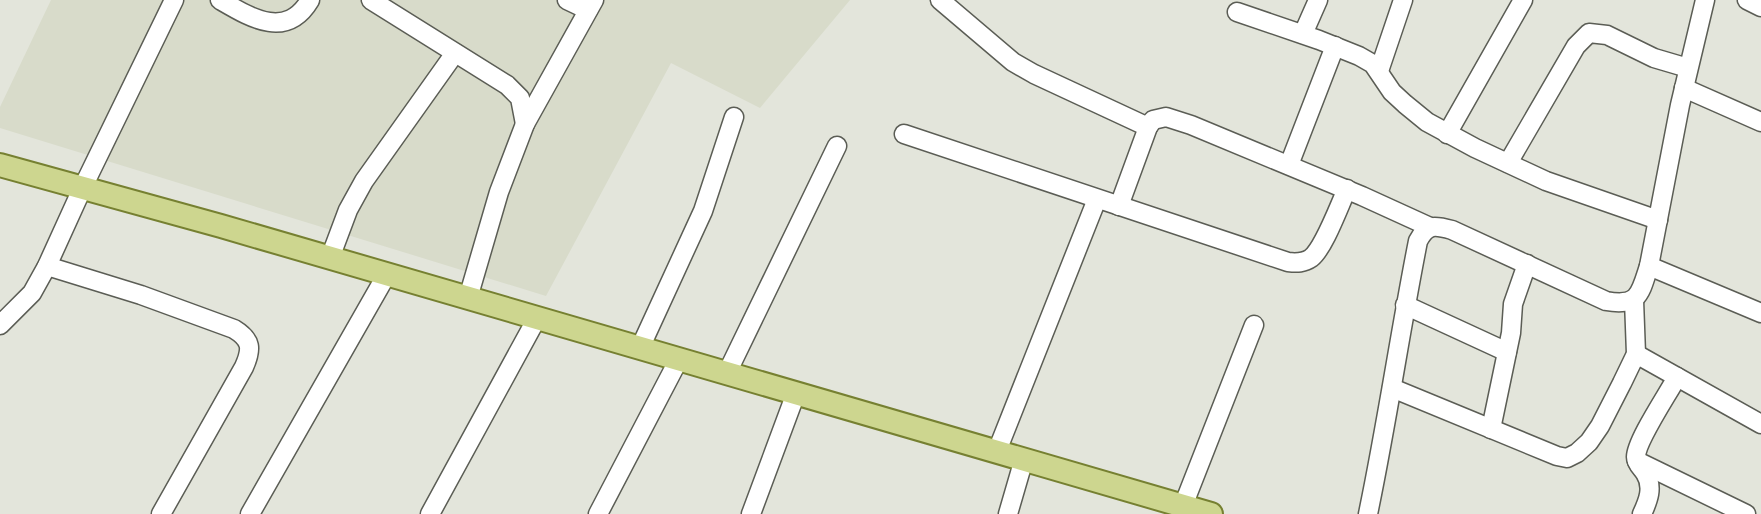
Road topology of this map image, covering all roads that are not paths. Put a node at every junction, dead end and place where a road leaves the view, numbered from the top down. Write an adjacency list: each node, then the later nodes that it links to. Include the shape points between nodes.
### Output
1 (174, 0): 31 (street)
2 (220, 0): 3 (street, via 278,24 299,14)
3 (310, 0)
4 (371, 0): 17 (street)
5 (567, 0): 12 (street)
6 (940, 0): 24 (street, via 1013,62)
7 (1318, 0): 15 (street)
8 (1403, 0): 19 (street)
9 (1524, 0): 26 (street)
10 (1704, 0): 18 (street)
11 (1747, 0): 13 (street)
12 (591, 5): 23 (street)
13 (1761, 7)
14 (1237, 12): 15 (street)
15 (1304, 34): 16 (street)
16 (1335, 46): 19 (street, via 1374,64); 30 (street)
17 (455, 53): 23 (street, via 515,92 523,106); 37 (street, via 364,181)
18 (1688, 68): 20 (street); 28 (street, via 1654,58 1607,34 1589,33 1576,46)
19 (1379, 71): 26 (street, via 1392,92)
20 (1684, 88): 22 (street); 35 (street)
21 (734, 117): 49 (street, via 703,211)
22 (1761, 122)
23 (525, 124): 42 (street, via 499,192)
24 (1148, 127): 30 (street, via 1159,117 1174,119); 34 (street)
25 (904, 134): 33 (street)
26 (1447, 134): 28 (street)
27 (837, 146): 53 (street)
28 (1508, 163): 35 (street, via 1546,181)
29 (0, 165): 31 (main road)
30 (1289, 165): 32 (street)
31 (82, 189): 37 (main road); 39 (street)
32 (1347, 189): 34 (street, via 1318,250 1311,259 1300,263 1269,257); 36 (street)
33 (1097, 199): 34 (street); 59 (street)
34 (1119, 206)
35 (1658, 220): 40 (street)
36 (1430, 227): 38 (street, via 1452,230); 44 (street, via 1418,241)
37 (330, 258): 41 (main road)
38 (1527, 264): 43 (street, via 1606,301 1621,304); 50 (street, via 1513,304)
39 (47, 266): 47 (street, via 32,293); 63 (street, via 234,329 249,344 250,354 244,367)
40 (1649, 266): 43 (street); 45 (street)
41 (387, 274): 42 (main road); 64 (street)
42 (468, 298): 46 (main road)
43 (1634, 300): 51 (street)
44 (1405, 305): 50 (street); 55 (street)
45 (1761, 312)
46 (537, 318): 49 (main road); 65 (street)
47 (0, 325)
48 (1254, 325): 62 (street)
49 (640, 348): 52 (main road)
50 (1507, 351): 58 (street)
51 (1636, 354): 54 (street); 58 (street, via 1600,426 1589,442 1567,458)
52 (679, 359): 53 (main road); 66 (street)
53 (727, 373): 56 (main road)
54 (1677, 377): 57 (street); 61 (street, via 1639,447)
55 (1392, 388): 58 (street); 70 (street)
56 (796, 393): 59 (main road); 67 (street)
57 (1761, 424)
58 (1491, 429)
59 (997, 451): 60 (main road)
60 (1024, 459): 62 (main road); 68 (street)
61 (1636, 461): 71 (street, via 1650,485); 72 (street)
62 (1183, 506): 69 (main road)
63 (161, 514)
64 (250, 514)
65 (430, 514)
66 (598, 514)
67 (751, 514)
68 (1008, 514)
69 (1211, 514)
70 (1368, 514)
71 (1642, 514)
72 (1746, 514)

